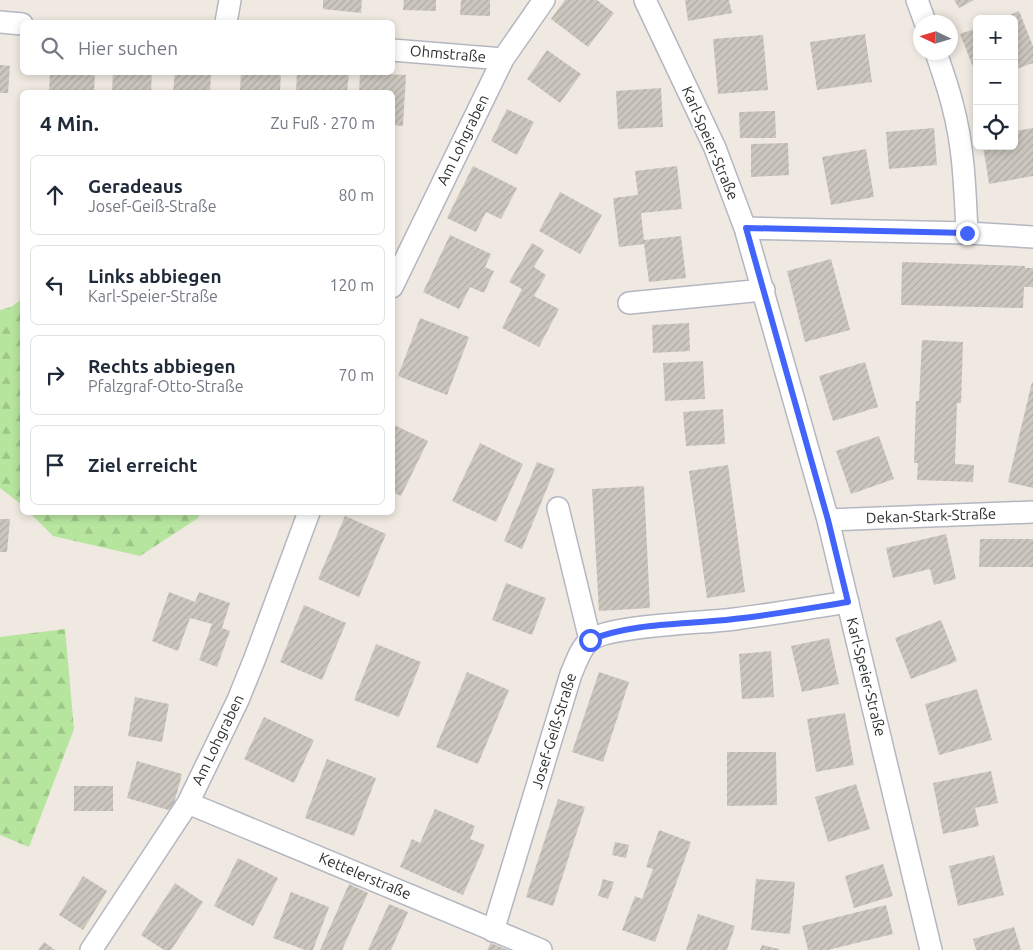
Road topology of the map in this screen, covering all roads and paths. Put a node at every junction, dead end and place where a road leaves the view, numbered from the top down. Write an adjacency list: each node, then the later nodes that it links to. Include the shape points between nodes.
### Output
1 (230, 0): 6 (street)
2 (544, 0): 10 (street, Am Lohgraben)
3 (645, 0): 12 (street, Karl-Speier-Straße, via 715,148)
4 (917, 0): 5 (street)
5 (922, 15)
6 (226, 20)
7 (0, 22): 8 (street)
8 (20, 24)
9 (395, 50): 10 (street, Ohmstraße)
10 (503, 58): 15 (street, Am Lohgraben)
11 (939, 60): 13 (street, via 954,108 960,144)
12 (746, 228): 13 (street); 16 (street, Karl-Speier-Straße)
13 (967, 233): 14 (street)
14 (1033, 238)
15 (395, 281)
16 (764, 290): 17 (street); 21 (street, Karl-Speier-Straße)
17 (629, 303)
18 (558, 508): 23 (street)
19 (1033, 512): 21 (street, Dekan-Stark-Straße)
20 (308, 515): 24 (street, Am Lohgraben, via 238,700)
21 (828, 520): 22 (street, Karl-Speier-Straße)
22 (848, 602): 23 (street, via 734,619 632,629); 28 (street, Karl-Speier-Straße)
23 (590, 640): 25 (street, Josef-Geiß-Straße, via 571,674)
24 (188, 803): 25 (street, Kettelerstraße); 26 (street, Am Lohgraben)
25 (493, 931): 27 (street, Kettelerstraße)
26 (91, 950)
27 (541, 950)
28 (931, 950)

